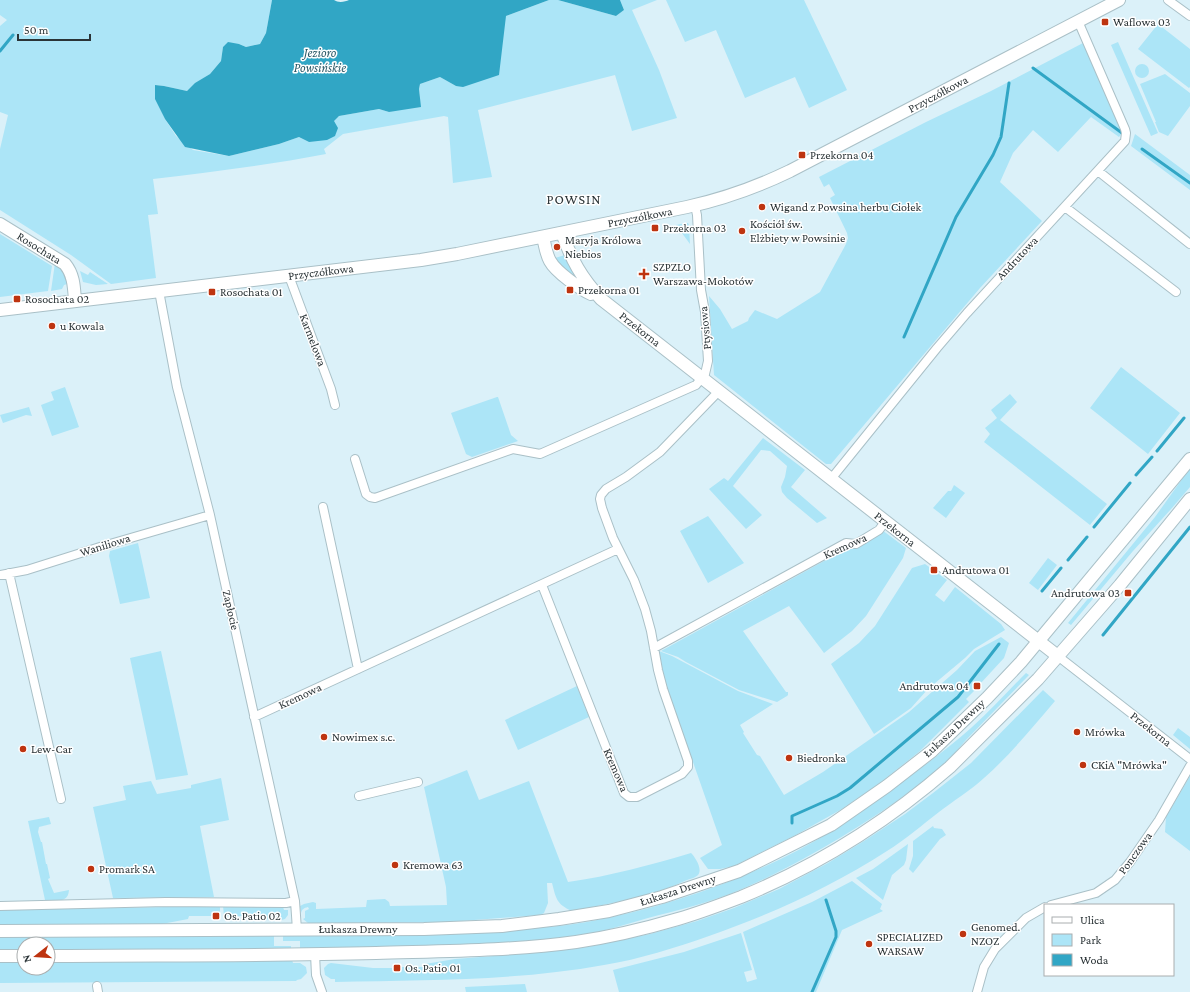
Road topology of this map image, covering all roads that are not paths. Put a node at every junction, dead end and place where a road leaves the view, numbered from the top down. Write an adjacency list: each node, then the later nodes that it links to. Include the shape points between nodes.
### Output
1 (1119, 0): 4 (main road, Przyczółkowa)
2 (1168, 0): 3 (street)
3 (1190, 16)
4 (1078, 21): 5 (street, Andrutowa, via 1126,133 1125,141); 6 (main road, Przyczółkowa, via 790,171 749,189)
5 (1098, 171): 7 (street, Andrutowa); 11 (street)
6 (695, 206): 9 (main road, Przyczółkowa); 18 (street, Ptysiowa, via 700,290 705,312 708,361)
7 (1065, 207): 14 (street); 23 (street, Andrutowa, via 967,313)
8 (0, 224): 16 (main road, Rosochata, via 68,268 73,278)
9 (562, 233): 10 (main road, Przyczółkowa); 15 (main road, Przekorna, via 580,272)
10 (543, 237): 12 (main road, Przyczółkowa, via 421,260); 15 (main road, Przekorna, via 550,262 555,268)
11 (1190, 244)
12 (289, 276): 13 (main road, Przyczółkowa); 20 (street, Karmelowa)
13 (159, 291): 16 (main road, Przyczółkowa); 26 (street, Zapłocie, via 177,387)
14 (1176, 292)
15 (600, 299): 18 (main road, Przekorna)
16 (76, 301): 17 (main road, Przyczółkowa)
17 (0, 310)
18 (703, 378): 19 (main road, Przekorna); 21 (street, via 696,385 540,454 513,449 375,498 366,494)
19 (719, 391): 23 (main road, Przekorna); 28 (street, Kremowa, via 660,452 601,495 601,504)
20 (335, 405)
21 (355, 459)
22 (1190, 459): 32 (main road, Łukasza Drewny)
23 (831, 479): 27 (main road, Przekorna)
24 (1190, 499): 34 (main road, Łukasza Drewny)
25 (324, 507): 35 (street)
26 (210, 514): 29 (street, Waniliowa, via 27,570); 36 (street, Zapłocie)
27 (886, 522): 32 (main road, Przekorna); 33 (street, Kremowa, via 879,530 856,544 846,543)
28 (618, 549): 31 (street, Kremowa); 33 (street, Kremowa, via 634,580 647,616)
29 (9, 573): 30 (street, Waniliowa); 41 (street)
30 (0, 575)
31 (542, 585): 33 (street, Kremowa, via 624,793 629,797 682,774 688,767 688,760 663,689); 35 (street, Kremowa)
32 (1039, 641): 34 (main road, Przekorna); 46 (main road, Łukasza Drewny, via 959,726 909,770 831,825 739,870 662,897 609,911 559,920 502,926)
33 (654, 648)
34 (1058, 657): 37 (street, Przekorna); 48 (main road, Łukasza Drewny, via 954,763 871,828 807,866 722,904 680,919 575,942 523,948)
35 (358, 670): 36 (street, Kremowa)
36 (254, 717): 42 (street, Zapłocie)
37 (1190, 760)
38 (1190, 766): 43 (street, Ponczowa, via 1159,820 1115,880 1096,893)
39 (418, 782): 40 (street)
40 (359, 796)
41 (61, 799)
42 (294, 901): 44 (street); 46 (street, Zapłocie)
43 (1054, 904)
44 (0, 906)
45 (1044, 908): 53 (street, via 1026,918 995,949 984,967)
46 (297, 930): 47 (main road, Łukasza Drewny)
47 (0, 931)
48 (315, 954): 51 (main road, Łukasza Drewny); 52 (street, via 316,975)
49 (0, 956): 50 (main road)
50 (16, 956)
51 (56, 956)
52 (322, 992)
53 (976, 992)

